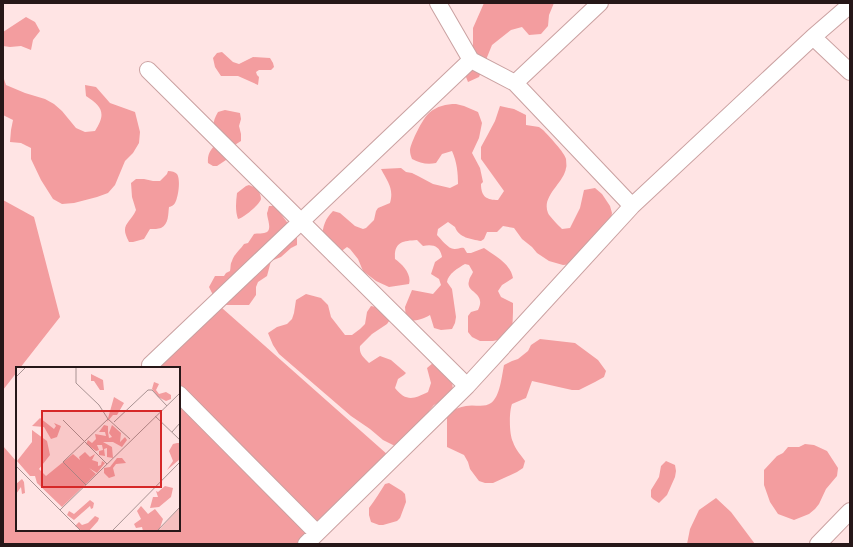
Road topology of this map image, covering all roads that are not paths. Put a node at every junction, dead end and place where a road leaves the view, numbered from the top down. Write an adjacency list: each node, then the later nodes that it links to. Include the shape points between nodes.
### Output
1 (438, 3): 5 (street)
2 (600, 3): 8 (street)
3 (850, 5): 4 (street)
4 (813, 38): 7 (street); 9 (street)
5 (472, 60): 8 (street); 10 (street)
6 (148, 70): 10 (street)
7 (850, 72)
8 (515, 83): 9 (street)
9 (632, 206): 12 (street)
10 (301, 222): 11 (street); 12 (street)
11 (152, 367)
12 (466, 386): 15 (street)
13 (180, 395): 15 (street)
14 (850, 511): 16 (street)
15 (312, 539)
16 (818, 544)

